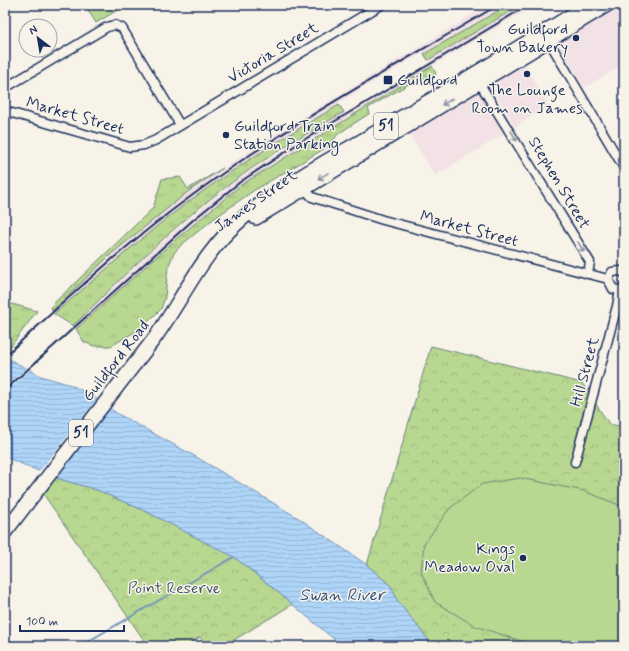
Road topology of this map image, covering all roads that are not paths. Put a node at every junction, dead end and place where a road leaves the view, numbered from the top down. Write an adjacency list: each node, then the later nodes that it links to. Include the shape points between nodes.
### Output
1 (381, 5): 9 (street, Victoria Street)
2 (588, 5): 4 (highway, James Street / 51)
3 (607, 5): 4 (highway, James Street / 51)
4 (546, 36): 5 (highway, James Street / 51); 6 (highway, James Street / 51); 12 (street)
5 (464, 80): 6 (street, via 475,78); 11 (highway, James Street / 51)
6 (480, 82): 10 (highway, James Street / 51, one-way to 10); 16 (street, Stephen Street, one-way to 16, via 590,262)
7 (5, 88): 9 (street, via 107,27 115,25 122,28)
8 (5, 111): 9 (street, Market Street, via 130,146 150,142)
9 (180, 125)
10 (379, 143): 11 (highway, via 344,160); 13 (highway, James Street / 51, one-way to 13)
11 (334, 157): 13 (highway, James Street / 51)
12 (624, 168)
13 (303, 182): 14 (highway, James Street / 51, via 236,232); 16 (street, Market Street, via 323,200 383,220)
14 (203, 263): 20 (highway, Guildford Road / 51, via 171,316)
15 (624, 272): 17 (street, via 612,272)
16 (588, 274): 17 (street, Market Street)
17 (608, 279): 18 (street, via 610,286)
18 (622, 289): 19 (street, Hill Street)
19 (575, 462)
20 (6, 530)
21 (5, 643): 22 (street)
22 (7, 646)

